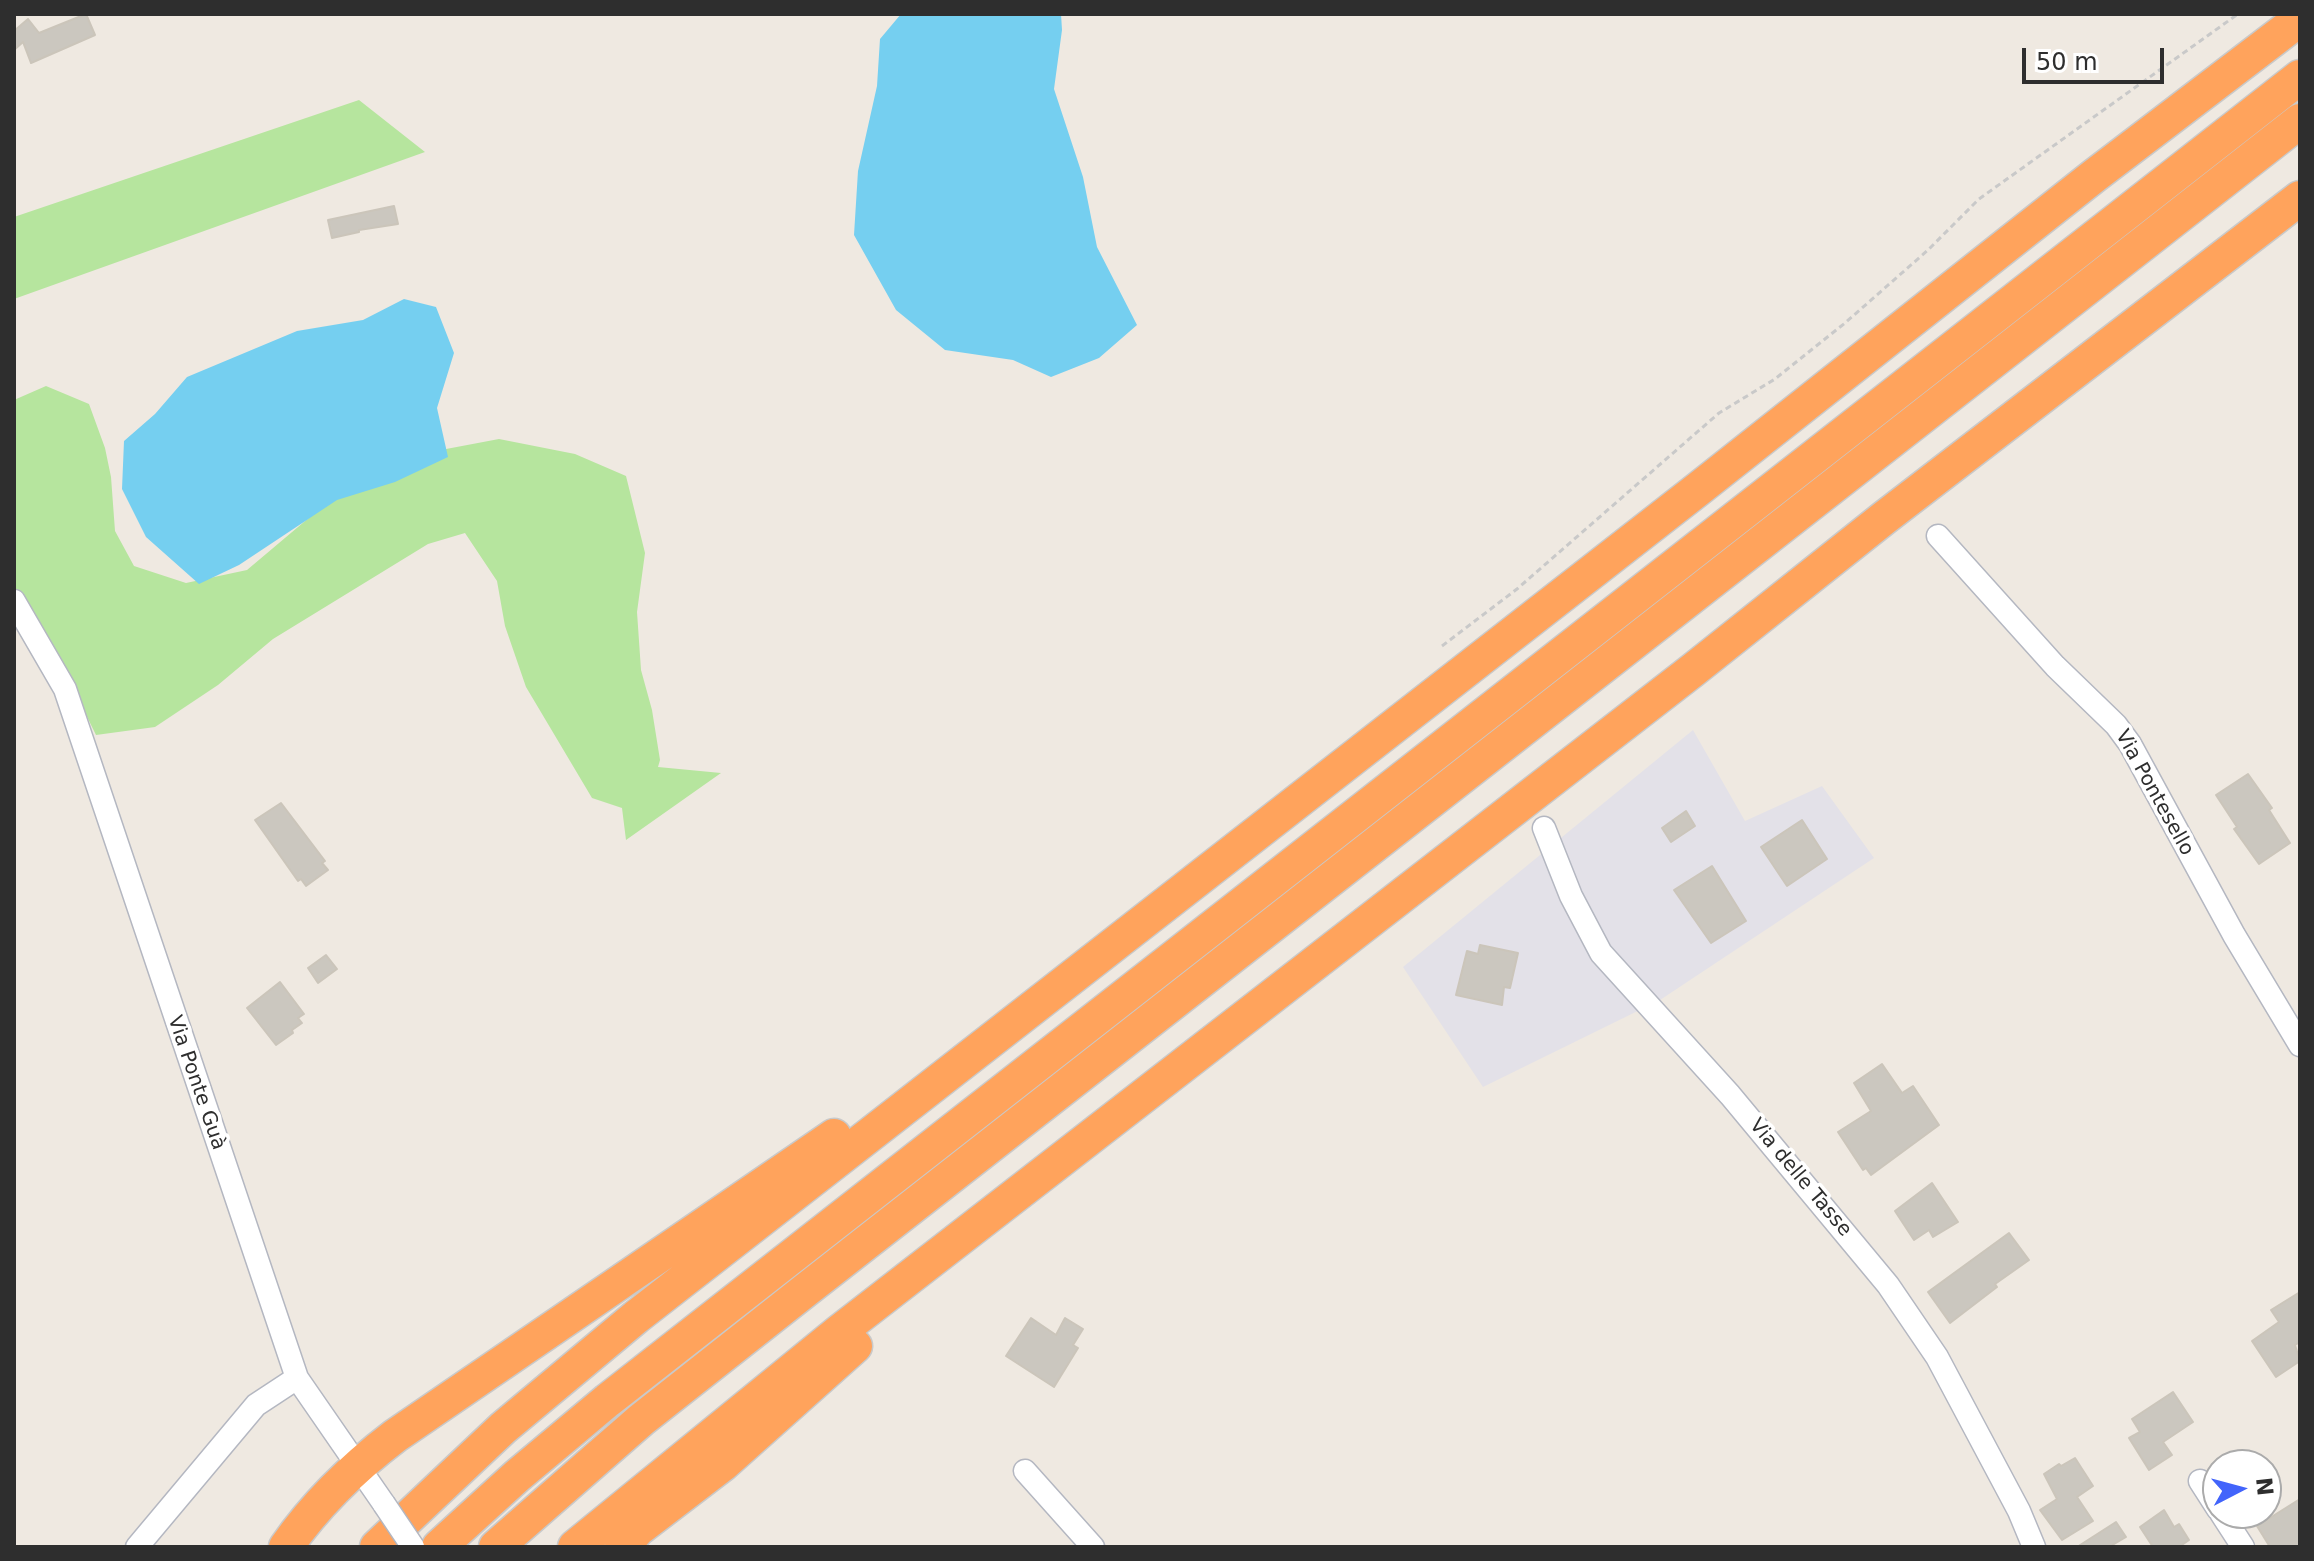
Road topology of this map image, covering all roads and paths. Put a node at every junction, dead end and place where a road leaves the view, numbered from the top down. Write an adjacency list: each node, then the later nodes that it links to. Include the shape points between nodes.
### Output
1 (2238, 14): 8 (path, via 1979,199 1845,323 1775,379 1719,413 1517,589)
2 (2300, 19): 10 (highway)
3 (2300, 77): 23 (highway, via 608,1400)
4 (2300, 121): 24 (highway, via 795,1298 641,1420)
5 (2300, 198): 12 (highway)
6 (1938, 536): 11 (street, Via Pontesello, via 2130,744)
7 (14, 601): 13 (street, Via Ponte Guà, via 65,689)
8 (1442, 646)
9 (1544, 828): 28 (street, Via delle Tasse, via 1601,953 1740,1106 1897,1297 1937,1357)
10 (1044, 997): 14 (highway, via 469,1383); 21 (highway, via 636,1317 503,1428)
11 (2300, 1045)
12 (1126, 1111): 25 (highway, via 710,1434); 26 (highway, via 1023,1208 936,1276)
13 (297, 1378): 14 (street, Via Ponte Guà); 19 (street, via 256,1405)
14 (357, 1465): 20 (highway); 22 (street, Via Ponte Guà, bridge)
15 (1025, 1471): 27 (street)
16 (2200, 1481): 17 (street)
17 (2202, 1484)
18 (2231, 1529): 29 (street)
19 (137, 1547)
20 (286, 1547)
21 (377, 1547)
22 (413, 1547)
23 (439, 1547)
24 (496, 1547)
25 (575, 1547)
26 (622, 1547)
27 (1093, 1547)
28 (2034, 1547)
29 (2243, 1547)

